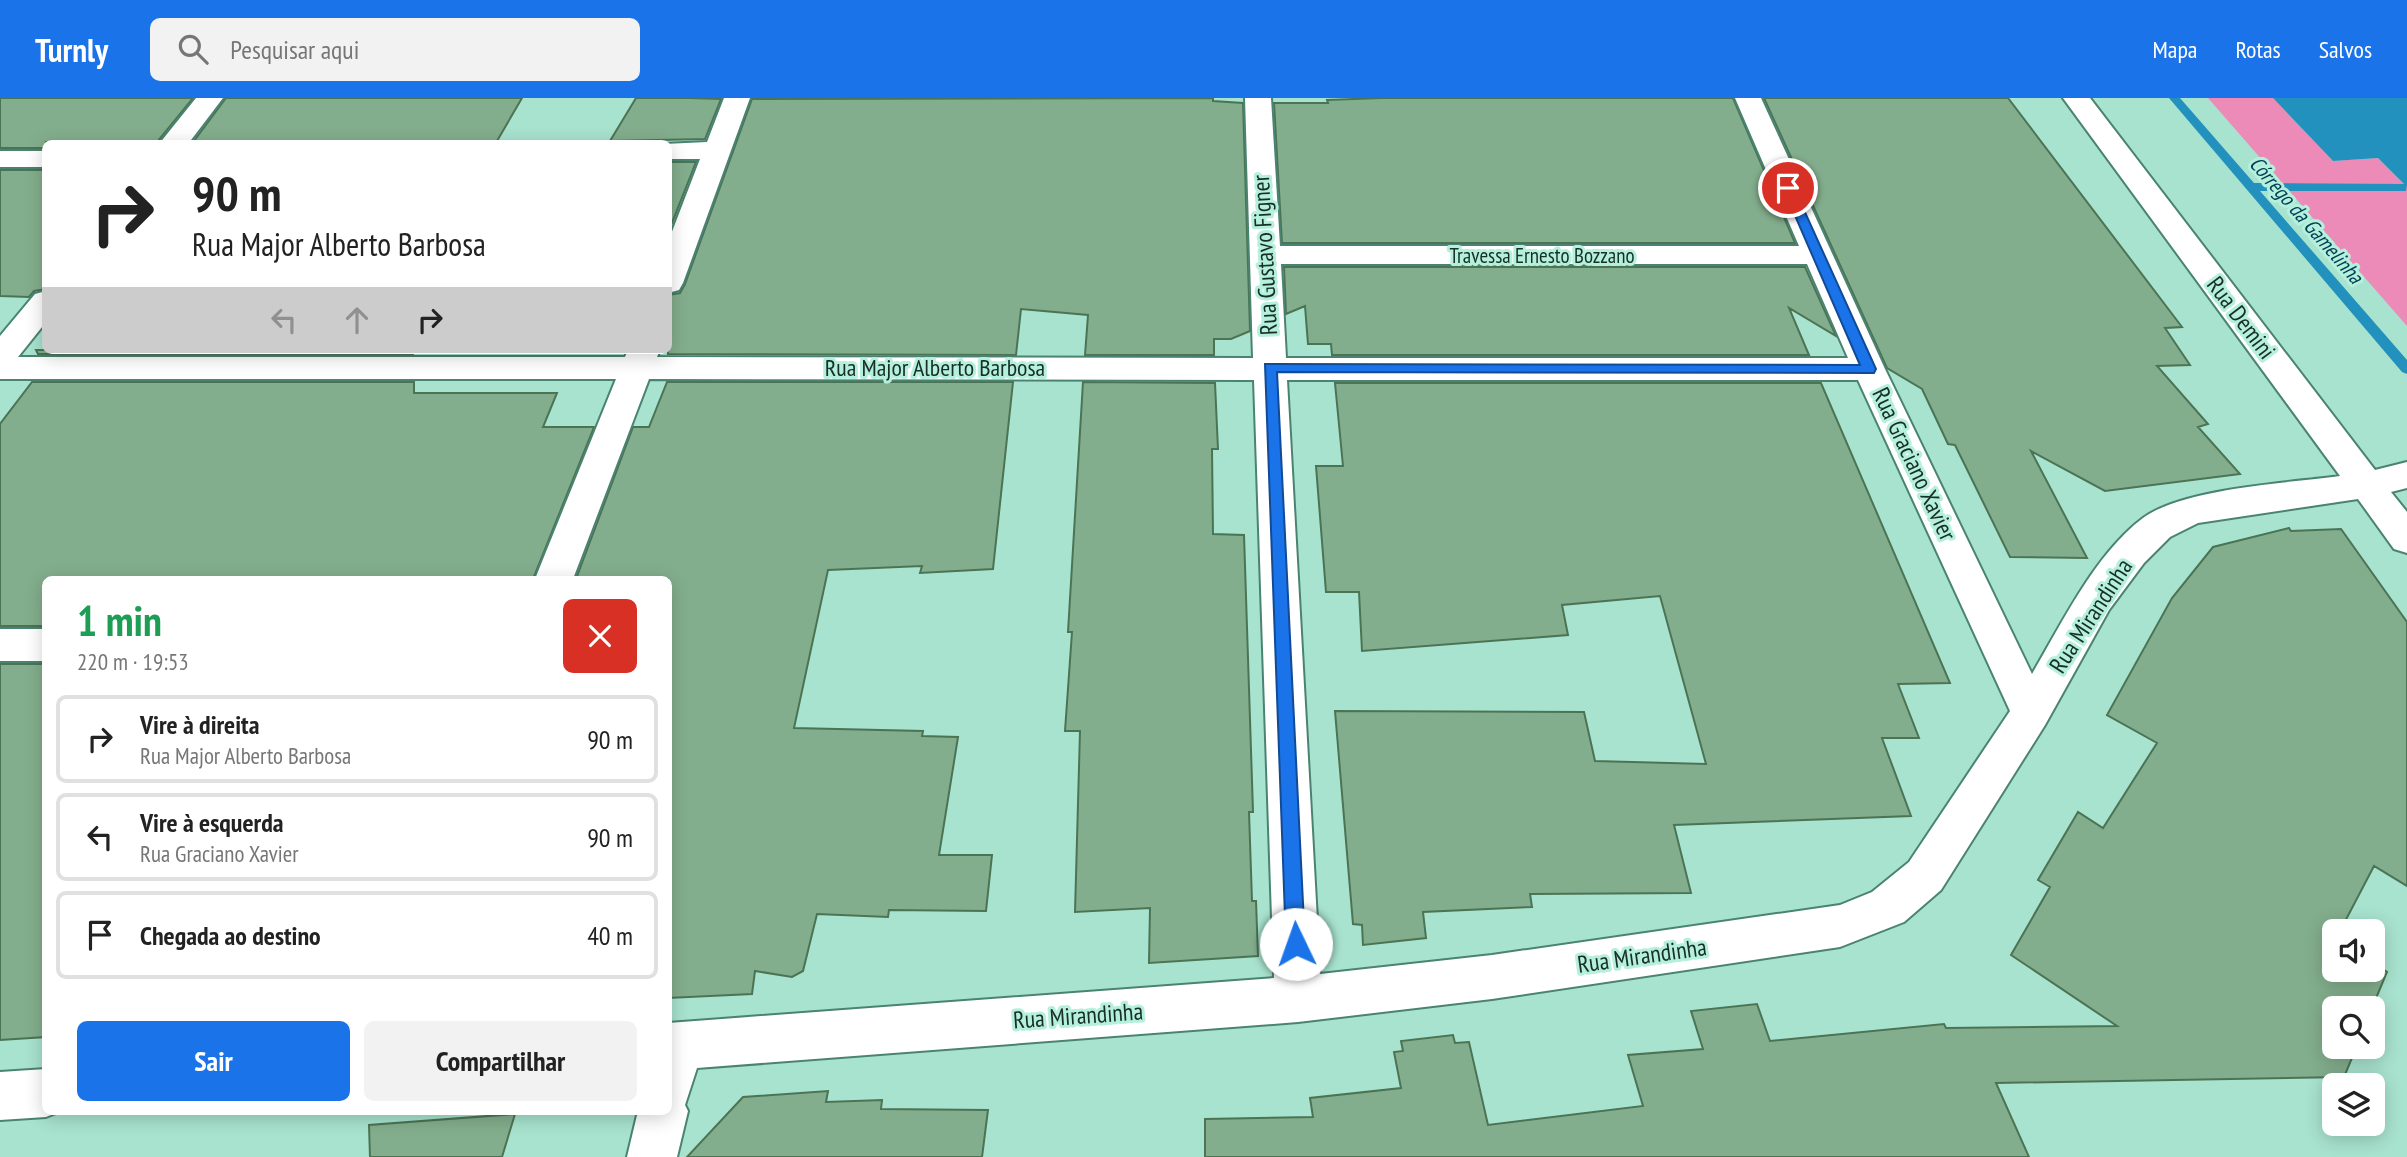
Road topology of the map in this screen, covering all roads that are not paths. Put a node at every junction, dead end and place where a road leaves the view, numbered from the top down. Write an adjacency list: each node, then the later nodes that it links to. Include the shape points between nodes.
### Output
1 (209, 98): 6 (street)
2 (737, 98): 7 (street)
3 (1258, 98): 11 (street, Rua Gustavo Figner)
4 (1748, 98): 12 (street, Rua Graciano Xavier)
5 (2076, 98): 20 (street, Rua Demini)
6 (176, 140)
7 (718, 150): 8 (street); 13 (street)
8 (672, 151)
9 (0, 159): 10 (street)
10 (42, 159)
11 (1265, 255): 12 (street, Travessa Ernesto Bozzano); 17 (street, Rua Gustavo Figner)
12 (1819, 255): 19 (street, Rua Graciano Xavier)
13 (672, 273)
14 (42, 306): 15 (street)
15 (0, 357)
16 (640, 359): 17 (street, Rua Major Alberto Barbosa); 18 (street, Rua Major Alberto Barbosa); 22 (street)
17 (1270, 367): 19 (street, Rua Major Alberto Barbosa); 26 (street, Rua Gustavo Figner)
18 (0, 368)
19 (1869, 369): 25 (street, Rua Graciano Xavier)
20 (2387, 480): 21 (street, Rua Demini); 25 (street, Rua Mirandinha, via 2192,511 2157,527 2096,599)
21 (2407, 539)
22 (555, 576)
23 (0, 645): 24 (street)
24 (42, 645)
25 (2031, 713): 26 (street, Rua Mirandinha, via 1925,876 1888,907 1852,921 1786,936)
26 (1298, 999): 27 (street, Rua Mirandinha)
27 (672, 1060)
28 (42, 1093): 29 (street)
29 (0, 1096)
30 (662, 1115): 31 (street)
31 (652, 1157)

